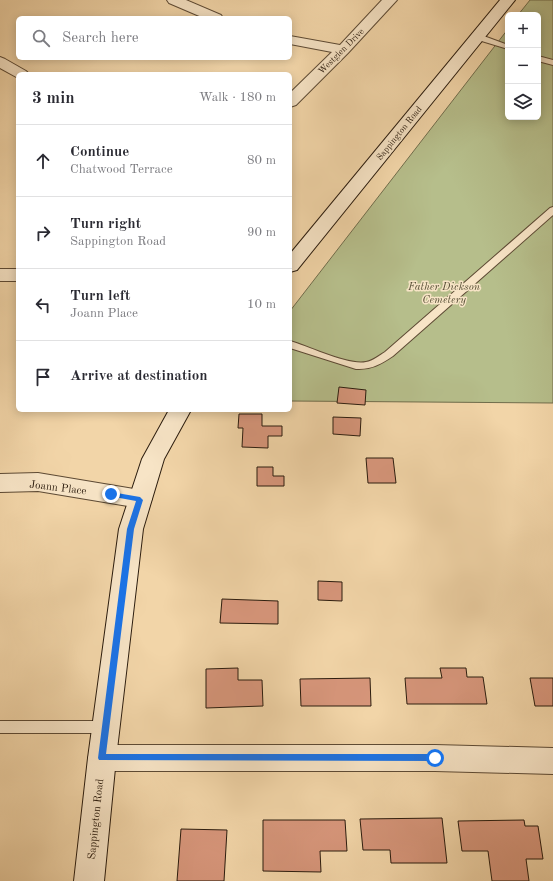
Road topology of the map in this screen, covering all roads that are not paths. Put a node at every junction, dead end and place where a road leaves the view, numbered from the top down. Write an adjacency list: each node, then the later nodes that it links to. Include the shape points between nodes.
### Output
1 (174, 0): 4 (main road)
2 (390, 0): 8 (main road, Westglen Drive)
3 (508, 0): 5 (main road, Sappington Road)
4 (211, 16)
5 (478, 37): 7 (lane); 17 (main road, Sappington Road)
6 (292, 40): 8 (main road)
7 (505, 46)
8 (343, 50): 15 (main road, Westglen Drive)
9 (541, 59): 11 (lane)
10 (0, 62): 12 (main road)
11 (553, 63)
12 (18, 72)
13 (16, 78): 14 (main road)
14 (0, 79)
15 (292, 100)
16 (553, 210): 20 (lane, via 377,362 364,366 350,364)
17 (292, 264)
18 (0, 275): 19 (main road)
19 (16, 275)
20 (292, 345)
21 (179, 412): 23 (main road, Sappington Road, via 153,459)
22 (0, 483): 23 (main road, Joann Place, via 38,482)
23 (140, 500): 25 (main road, Sappington Road, via 131,529)
24 (0, 727): 25 (lane)
25 (106, 727): 26 (main road, Sappington Road)
26 (102, 758): 27 (main road, via 435,758); 28 (main road, Sappington Road)
27 (553, 761)
28 (89, 881)

